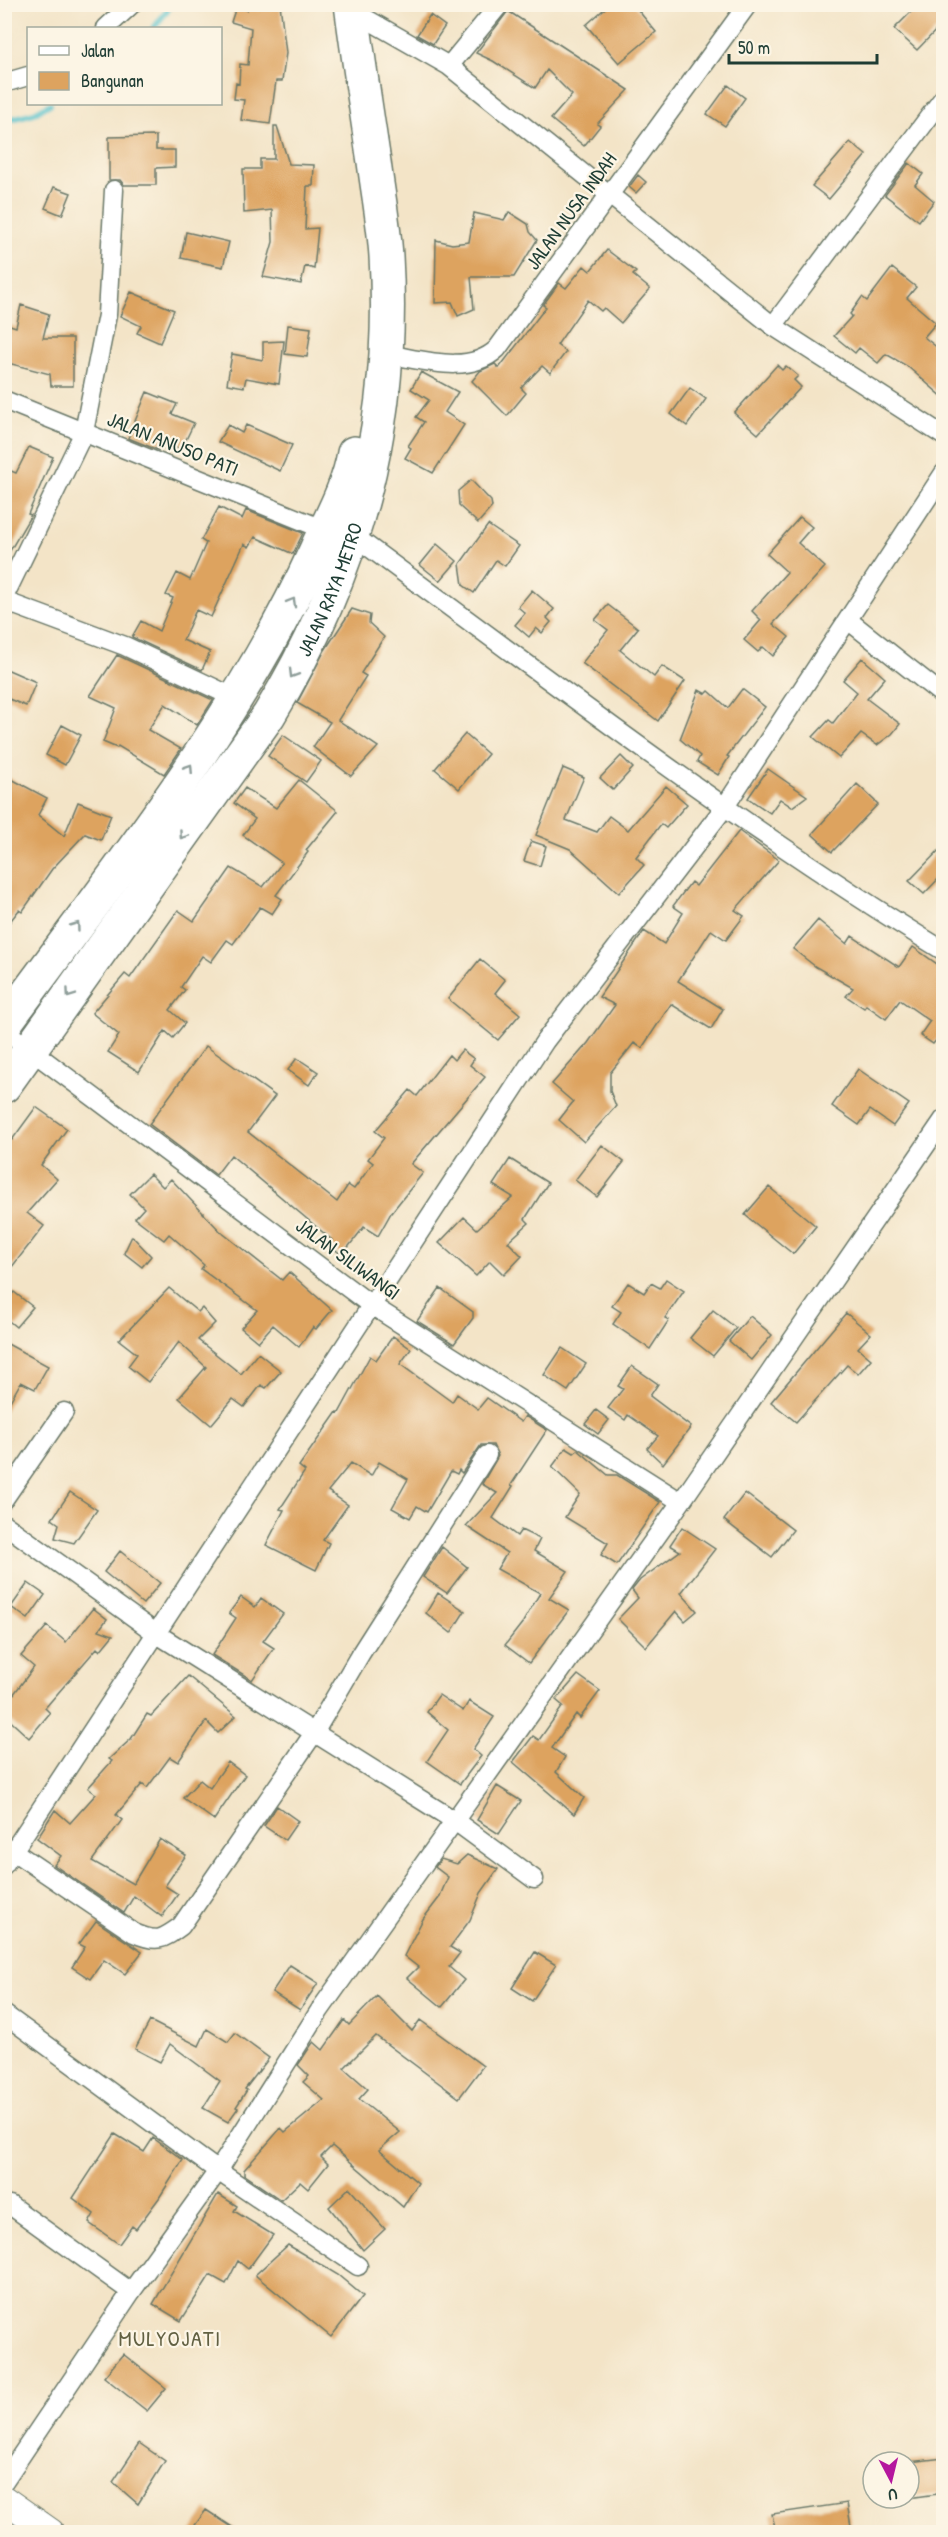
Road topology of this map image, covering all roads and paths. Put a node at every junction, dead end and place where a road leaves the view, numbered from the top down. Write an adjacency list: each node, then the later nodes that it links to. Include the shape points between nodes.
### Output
1 (132, 4): 5 (street)
2 (500, 4): 6 (street)
3 (748, 4): 12 (street, JALAN NUSA INDAH)
4 (345, 6): 6 (street); 10 (highway)
5 (107, 27)
6 (449, 66): 12 (street)
7 (27, 76): 8 (street)
8 (4, 83)
9 (944, 97): 13 (street)
10 (361, 141): 14 (highway, JALAN RAYA METRO, via 386,254); 19 (highway, via 368,352)
11 (114, 190): 16 (street, via 106,315)
12 (611, 197): 13 (street); 14 (street, JALAN NUSA INDAH, via 490,356 457,364)
13 (773, 326): 17 (street)
14 (385, 354): 19 (highway, JALAN RAYA METRO, via 381,412 369,480)
15 (4, 400): 16 (street, JALAN ANUSO PATI)
16 (84, 432): 19 (street, JALAN ANUSO PATI); 20 (street)
17 (944, 436)
18 (944, 473): 21 (street)
19 (339, 533): 23 (highway, one-way to 19, via 295,597); 24 (street, JALAN ANUSO PATI); 28 (highway, JALAN RAYA METRO, one-way to 28, via 299,666)
20 (4, 599): 23 (street, via 125,646)
21 (848, 620): 22 (street); 24 (street)
22 (944, 696)
23 (235, 698): 26 (highway, one-way to 23, via 178,784)
24 (724, 808): 25 (street, JALAN ANUSO PATI); 31 (street, via 545,1041)
25 (944, 951)
26 (4, 1025)
27 (4, 1030): 28 (street, JALAN SILIWANGI)
28 (31, 1049): 29 (highway, JALAN RAYA METRO); 31 (street, JALAN SILIWANGI)
29 (4, 1086)
30 (944, 1119): 35 (street)
31 (371, 1305): 35 (street, JALAN SILIWANGI); 37 (street)
32 (64, 1412): 34 (street)
33 (487, 1455): 38 (street)
34 (4, 1499)
35 (681, 1502): 39 (street)
36 (4, 1524): 37 (street)
37 (157, 1634): 38 (street); 40 (street)
38 (314, 1733): 39 (street); 40 (street, via 181,1926 164,1938 149,1940 134,1933)
39 (455, 1821): 41 (street); 43 (street, via 320,2010)
40 (9, 1858)
41 (534, 1880)
42 (4, 2014): 43 (street)
43 (218, 2171): 45 (street); 46 (street)
44 (10, 2205): 46 (street)
45 (358, 2266)
46 (131, 2292): 47 (street)
47 (4, 2481)
48 (4, 2499): 49 (street)
49 (51, 2532)

